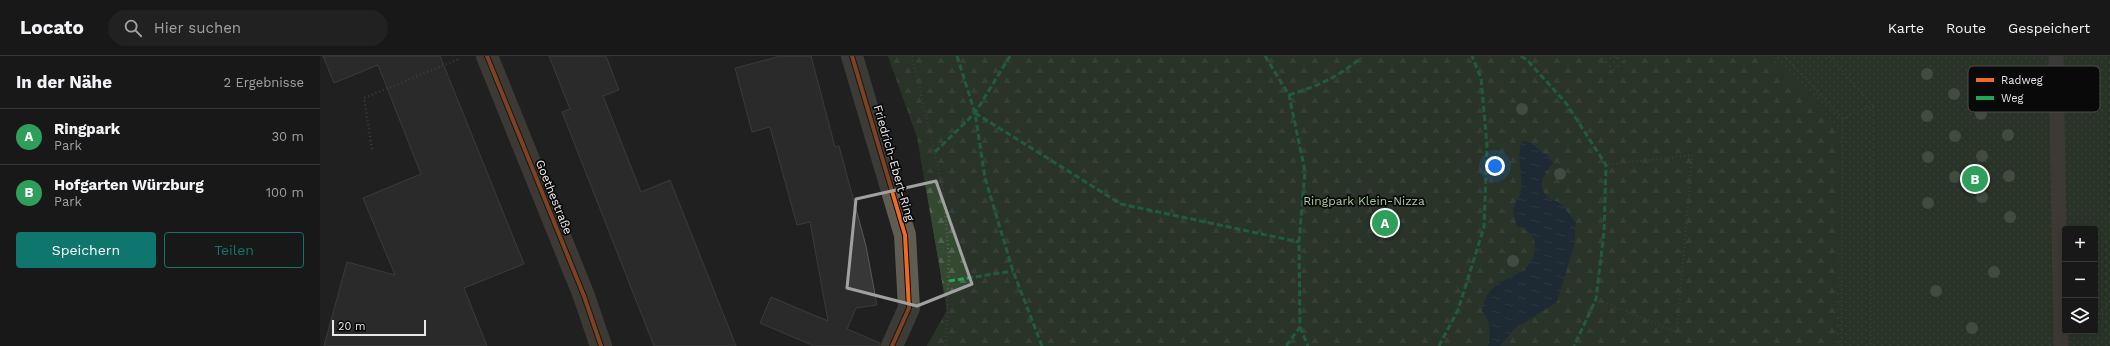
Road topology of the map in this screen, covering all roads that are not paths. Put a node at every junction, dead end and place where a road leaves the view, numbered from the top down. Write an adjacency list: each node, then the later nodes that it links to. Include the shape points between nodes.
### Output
1 (487, 56): 6 (street, Goethestraße)
2 (852, 56): 7 (main road, Friedrich-Ebert-Ring, via 904,235 909,308)
3 (2056, 56): 4 (lane)
4 (2056, 66)
5 (2057, 112): 8 (lane)
6 (602, 346)
7 (892, 346)
8 (2061, 346)

